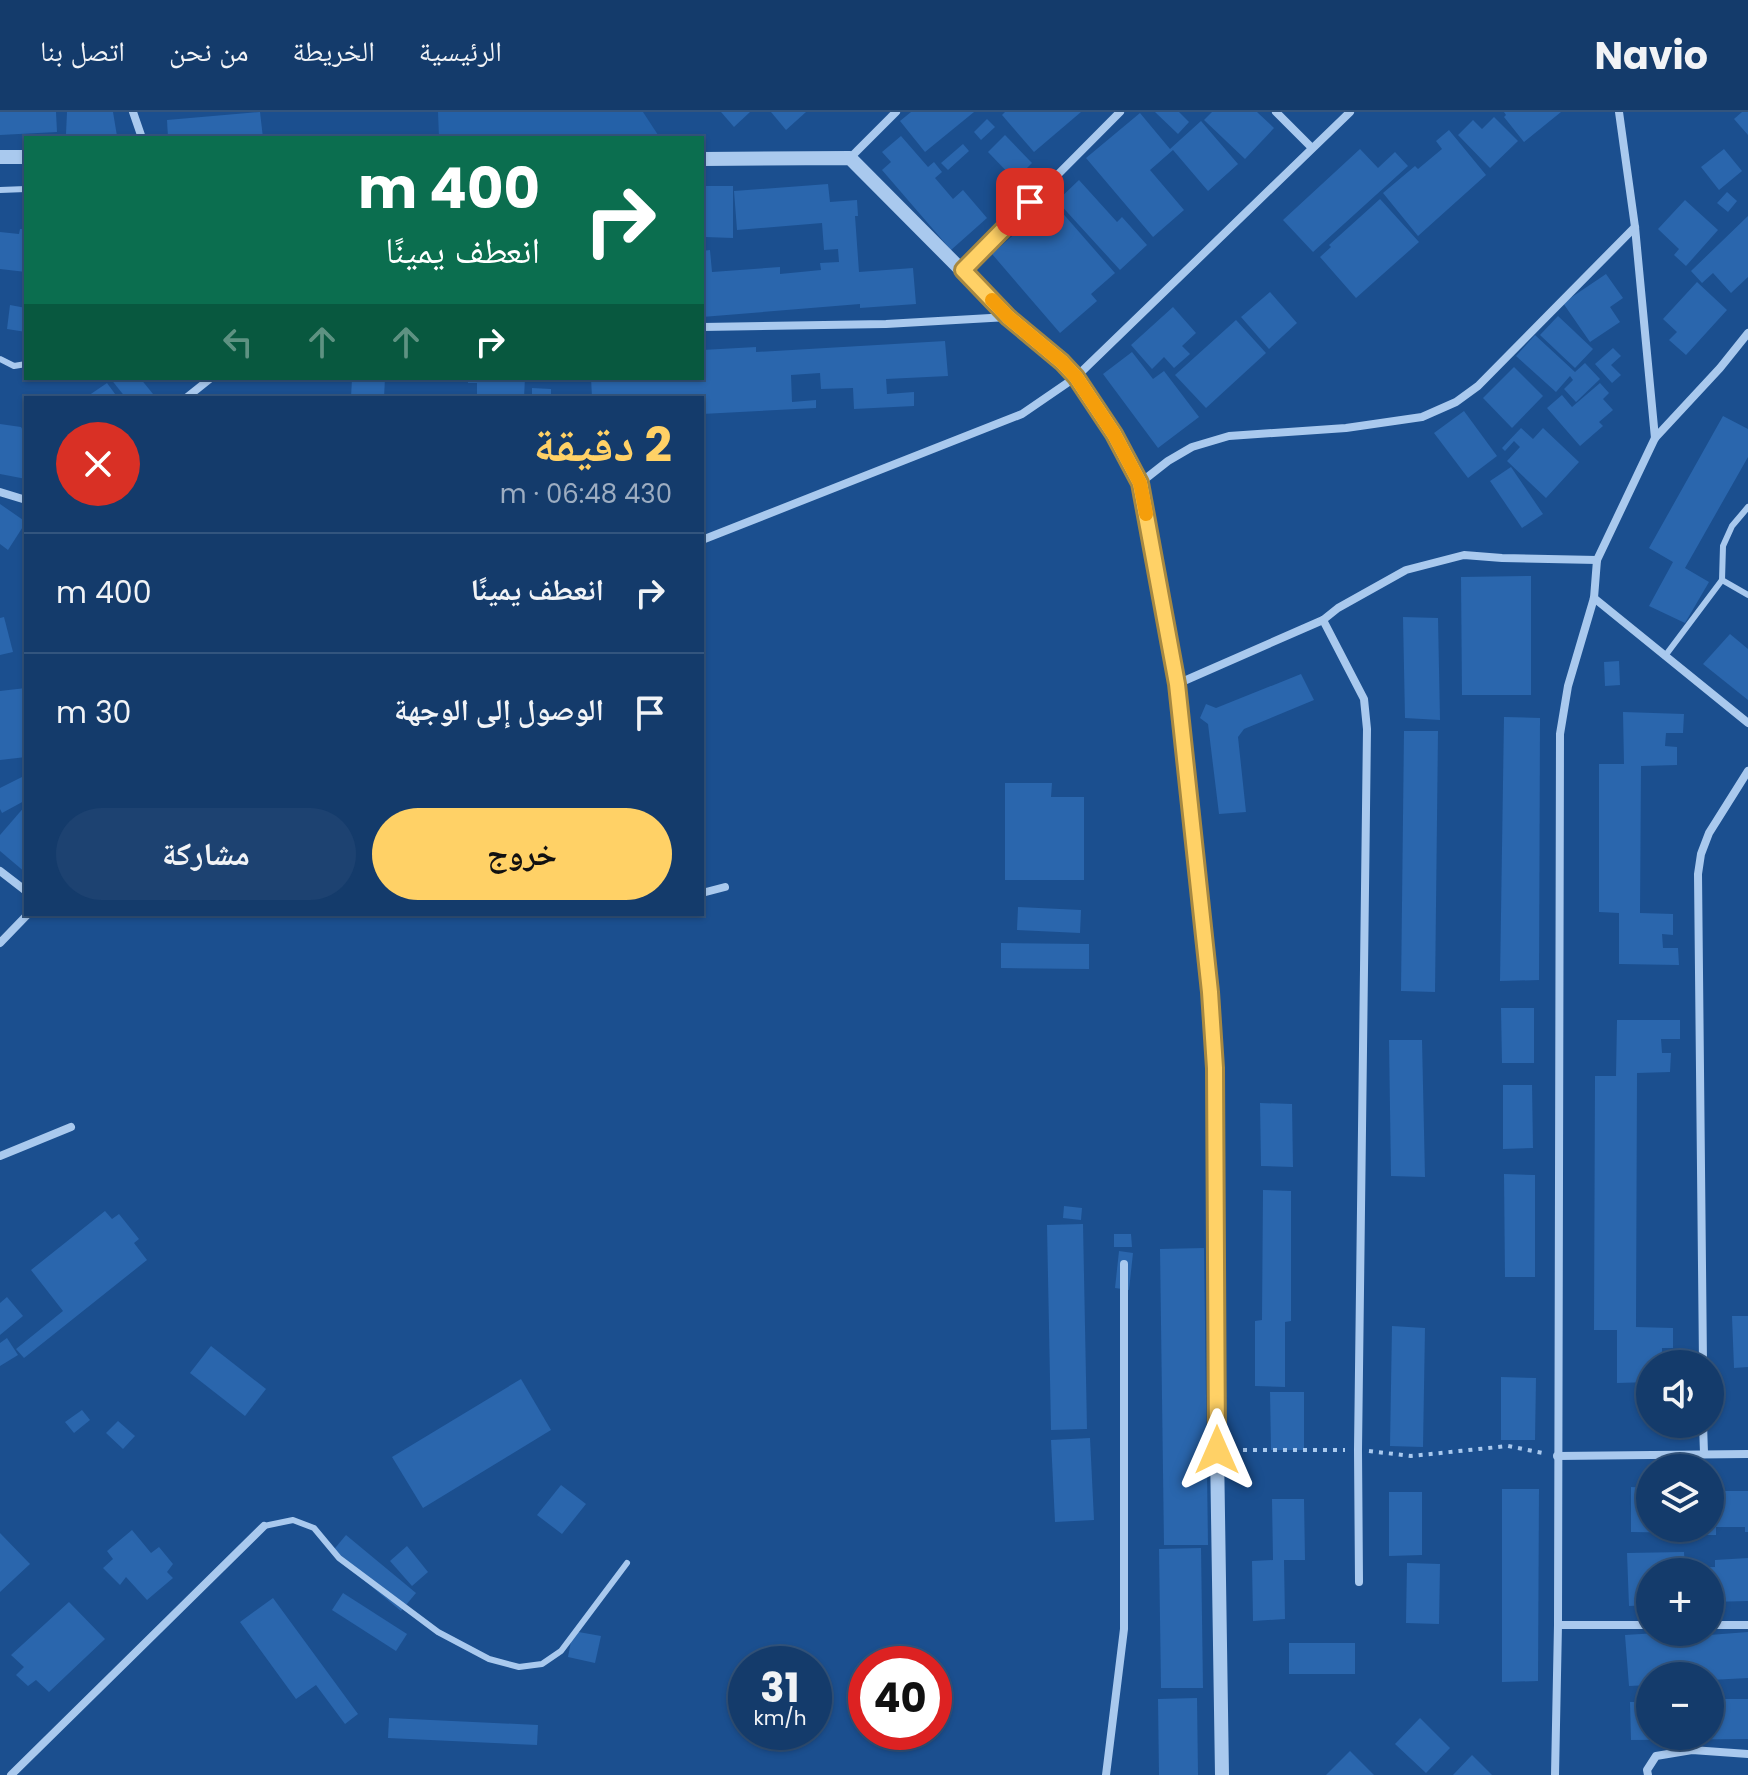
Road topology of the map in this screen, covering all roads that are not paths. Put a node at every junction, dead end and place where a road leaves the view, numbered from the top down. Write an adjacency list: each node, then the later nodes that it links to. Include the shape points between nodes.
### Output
1 (133, 112): 7 (street)
2 (896, 112): 11 (street)
3 (1120, 112): 16 (street)
4 (1276, 112): 8 (street)
5 (1350, 112): 8 (street)
6 (1619, 112): 15 (street)
7 (141, 136)
8 (1312, 148): 22 (street)
9 (0, 157): 10 (street)
10 (24, 157)
11 (850, 158): 12 (street); 16 (street)
12 (704, 159)
13 (24, 189): 14 (lane)
14 (0, 190)
15 (1635, 227): 25 (street); 26 (street, via 1456,402 1422,417 1229,436 1192,447)
16 (963, 270): 17 (street)
17 (1008, 317): 18 (street); 22 (street)
18 (704, 327)
19 (1748, 333): 25 (street)
20 (0, 359): 21 (lane)
21 (24, 364)
22 (1076, 377): 26 (street); 30 (street, via 1022,414)
23 (208, 380): 24 (street)
24 (188, 396)
25 (1655, 438): 31 (street)
26 (1140, 483): 37 (street)
27 (0, 492): 28 (street)
28 (24, 499)
29 (1748, 507): 32 (lane, via 1723,546)
30 (704, 539)
31 (1597, 560): 34 (street); 35 (street, via 1464,555 1406,570)
32 (1722, 580): 33 (lane); 36 (lane)
33 (1748, 595)
34 (1594, 598): 36 (street); 53 (street, via 1560,734)
35 (1323, 620): 37 (street); 56 (street, via 1364,699 1367,729)
36 (1665, 656): 38 (street)
37 (1177, 684): 64 (street, via 1215,1068)
38 (1748, 723)
39 (1748, 771): 49 (street, via 1709,833 1698,874)
40 (0, 871): 42 (street)
41 (725, 887): 43 (street)
42 (24, 889)
43 (704, 892)
44 (26, 916): 45 (street)
45 (0, 943)
46 (71, 1127): 47 (street)
47 (0, 1156)
48 (1124, 1264): 63 (street, via 1124,1629)
49 (1703, 1350)
50 (1703, 1438): 51 (street)
51 (1704, 1453): 52 (street); 53 (street)
52 (1748, 1454)
53 (1557, 1456): 57 (street)
54 (264, 1526): 55 (lane, via 293,1520 314,1528 339,1558 438,1632 489,1659 519,1667 542,1664 561,1651); 62 (street)
55 (627, 1563)
56 (1359, 1582)
57 (1558, 1625): 58 (street); 65 (street)
58 (1636, 1625)
59 (1724, 1625): 60 (street)
60 (1748, 1625)
61 (1748, 1754): 66 (street, via 1692,1750 1656,1756)
62 (11, 1775)
63 (1106, 1775)
64 (1222, 1775)
65 (1555, 1775)
66 (1648, 1775)

